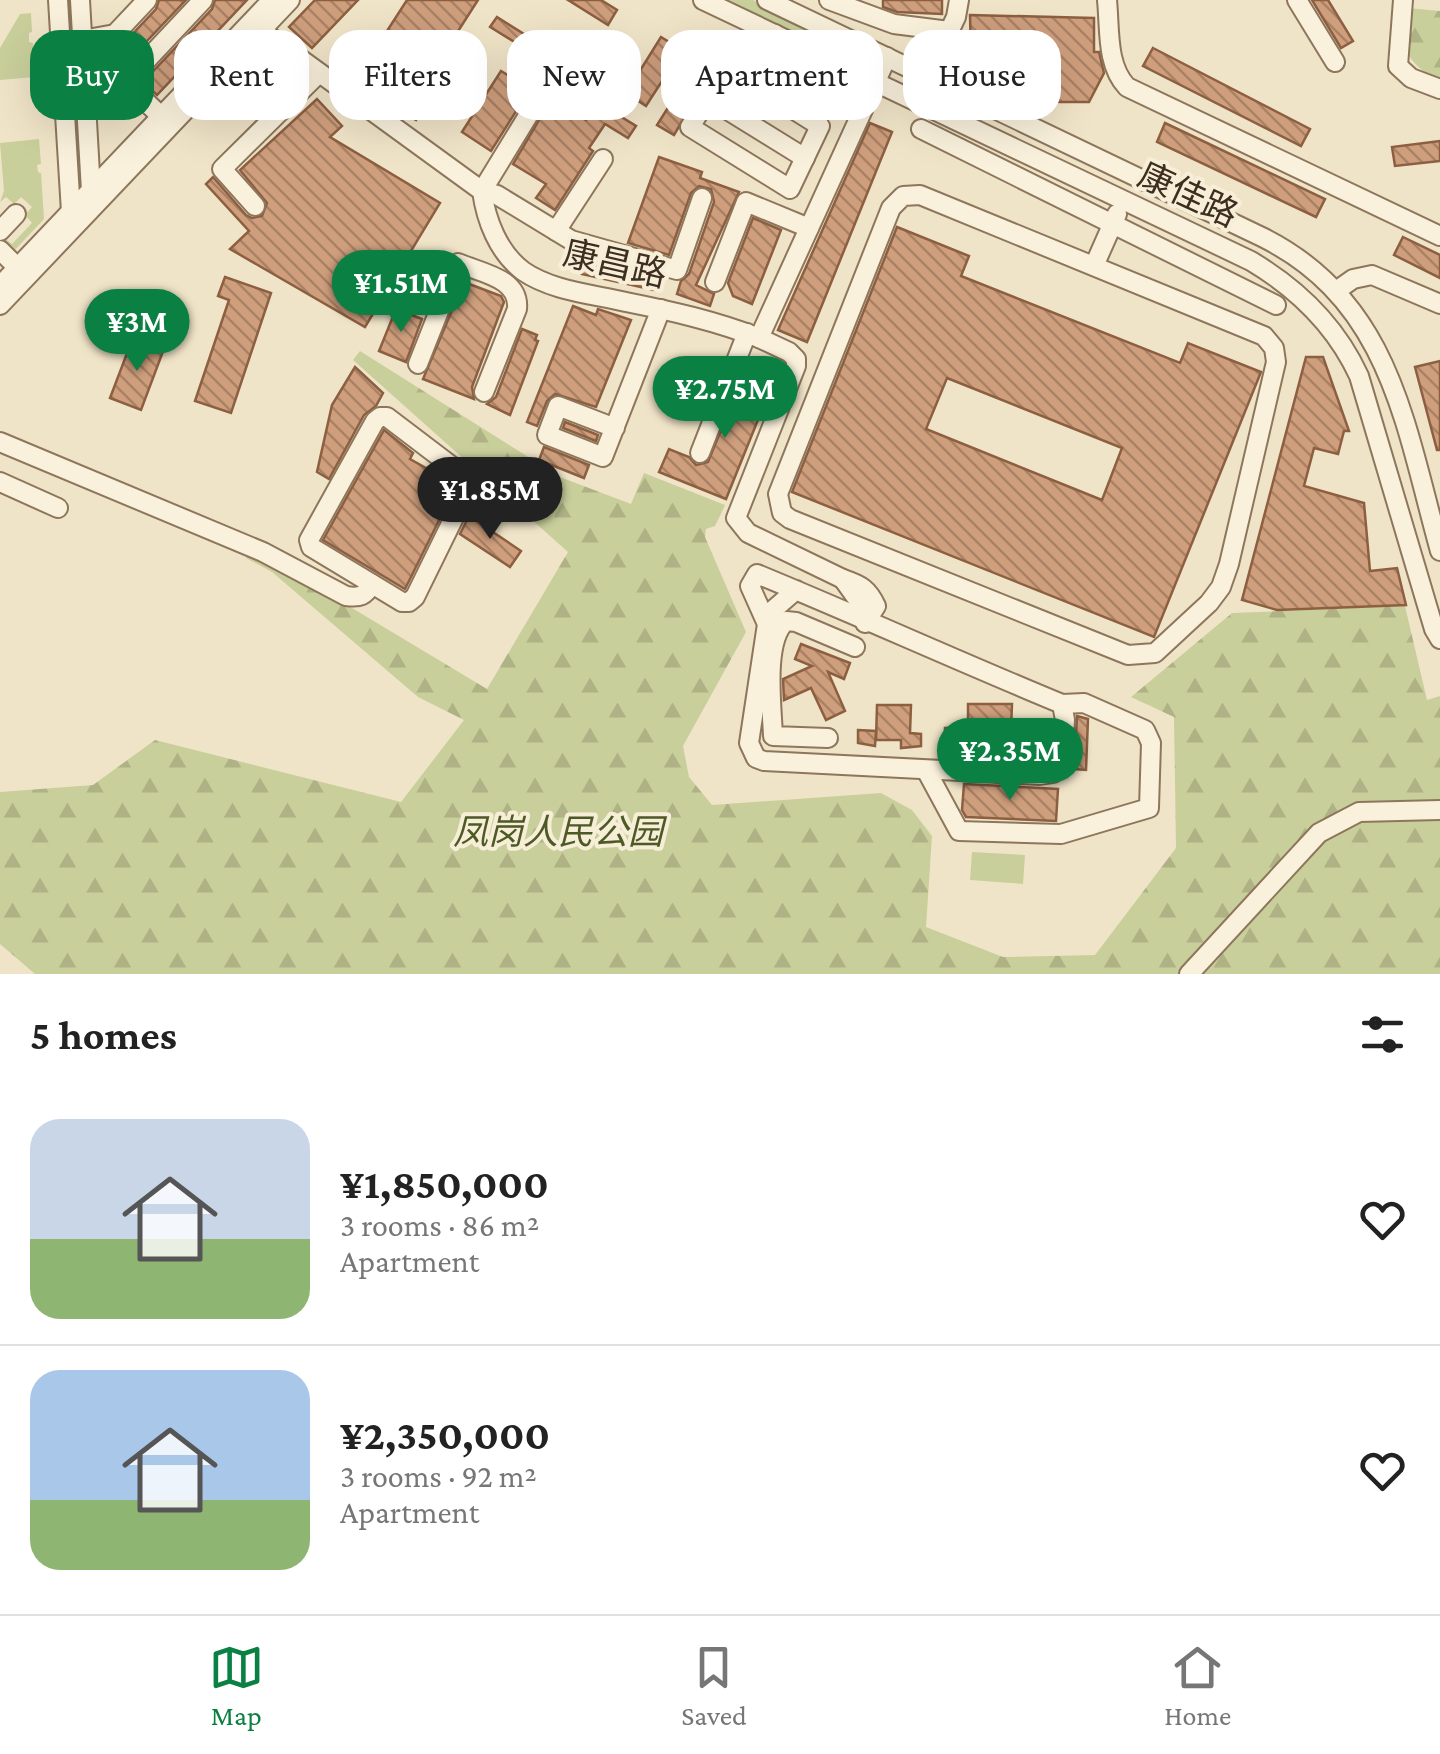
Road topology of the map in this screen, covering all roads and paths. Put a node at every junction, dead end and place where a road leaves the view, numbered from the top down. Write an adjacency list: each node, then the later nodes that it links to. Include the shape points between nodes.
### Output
1 (58, 0): 44 (street)
2 (80, 0): 14 (street)
3 (147, 0): 15 (street)
4 (203, 0): 19 (street)
5 (704, 0): 16 (street, 康佳路)
6 (768, 0): 20 (street, 康佳路)
7 (829, 0): 17 (street, via 894,24)
8 (959, 0): 18 (street)
9 (1107, 0): 50 (street, via 1113,64 1127,87)
10 (1297, 0): 21 (street)
11 (1403, 0): 25 (street, via 1398,66)
12 (277, 2): 13 (street)
13 (256, 27): 24 (street); 35 (street)
14 (82, 30)
15 (119, 30)
16 (767, 30)
17 (941, 30)
18 (949, 30)
19 (154, 52)
20 (887, 57): 22 (street); 23 (street, 康佳路)
21 (1336, 62)
22 (883, 65)
23 (903, 65)
24 (319, 73): 40 (street); 43 (street, via 222,169)
25 (1440, 89)
26 (154, 109): 35 (street)
27 (87, 120): 39 (street)
28 (525, 120): 40 (street)
29 (694, 120): 37 (street, via 690,127 790,189)
30 (744, 120): 37 (street)
31 (810, 120): 37 (street, via 820,126)
32 (857, 120): 47 (street)
33 (956, 120): 42 (street, 康佳路)
34 (1018, 120): 58 (street, 康佳路, via 1277,244)
35 (166, 121): 39 (street); 44 (street)
36 (921, 129): 46 (street)
37 (805, 158)
38 (603, 159): 49 (street)
39 (91, 191): 44 (street)
40 (482, 191): 49 (street); 52 (street)
41 (702, 198): 49 (street, via 677,270)
42 (1123, 200): 46 (street); 76 (street, 康佳路, via 1283,281 1343,346 1364,391)
43 (255, 206)
44 (80, 212): 54 (street); 60 (street)
45 (16, 214): 48 (street)
46 (1112, 224): 53 (street); 61 (street)
47 (809, 228): 56 (street, via 746,202); 63 (street)
48 (0, 231)
49 (556, 231)
50 (1440, 236)
51 (0, 250): 54 (street)
52 (506, 254): 55 (street); 62 (street, 康昌路, via 551,285)
53 (1094, 266): 53 (street, via 1264,336 1274,348 1229,564 1210,603 1155,653 1128,655 782,513 778,494 891,208 903,196 920,195)
54 (18, 268): 57 (street)
55 (496, 279): 64 (street, via 458,263); 65 (street, via 514,289 517,309)
56 (714, 282)
57 (0, 286)
58 (1336, 291): 59 (street, via 1372,275); 71 (street, 康佳路, via 1384,359)
59 (1440, 304)
60 (0, 305)
61 (1276, 305)
62 (661, 309): 63 (street, 康昌路); 66 (street)
63 (753, 336): 68 (street); 74 (street, via 789,352 796,366 736,518 748,532 864,586 876,606)
64 (418, 364)
65 (484, 392)
66 (614, 428)
67 (0, 442): 72 (street, via 262,552 346,596 358,598)
68 (700, 453)
69 (0, 482): 70 (street)
70 (58, 508)
71 (1440, 552)
72 (372, 584): 72 (street, via 402,602 416,596 468,491 462,474 387,417 375,421 309,540)
73 (796, 590): 74 (street); 75 (street); 75 (street, via 757,574 752,578)
74 (866, 622): 78 (street)
75 (767, 624): 79 (street)
76 (1440, 639)
77 (856, 648): 80 (street, via 786,621 769,682)
78 (1062, 704): 82 (street, via 1064,759 1053,774); 82 (street, via 1084,703 1146,730 1149,808 1061,834 959,831)
79 (752, 717): 80 (street); 82 (street, via 749,743 764,761)
80 (772, 717): 81 (street, via 773,736)
81 (828, 738)
82 (926, 770)
83 (1440, 810): 84 (street, via 1359,812 1319,833)
84 (1189, 974)

